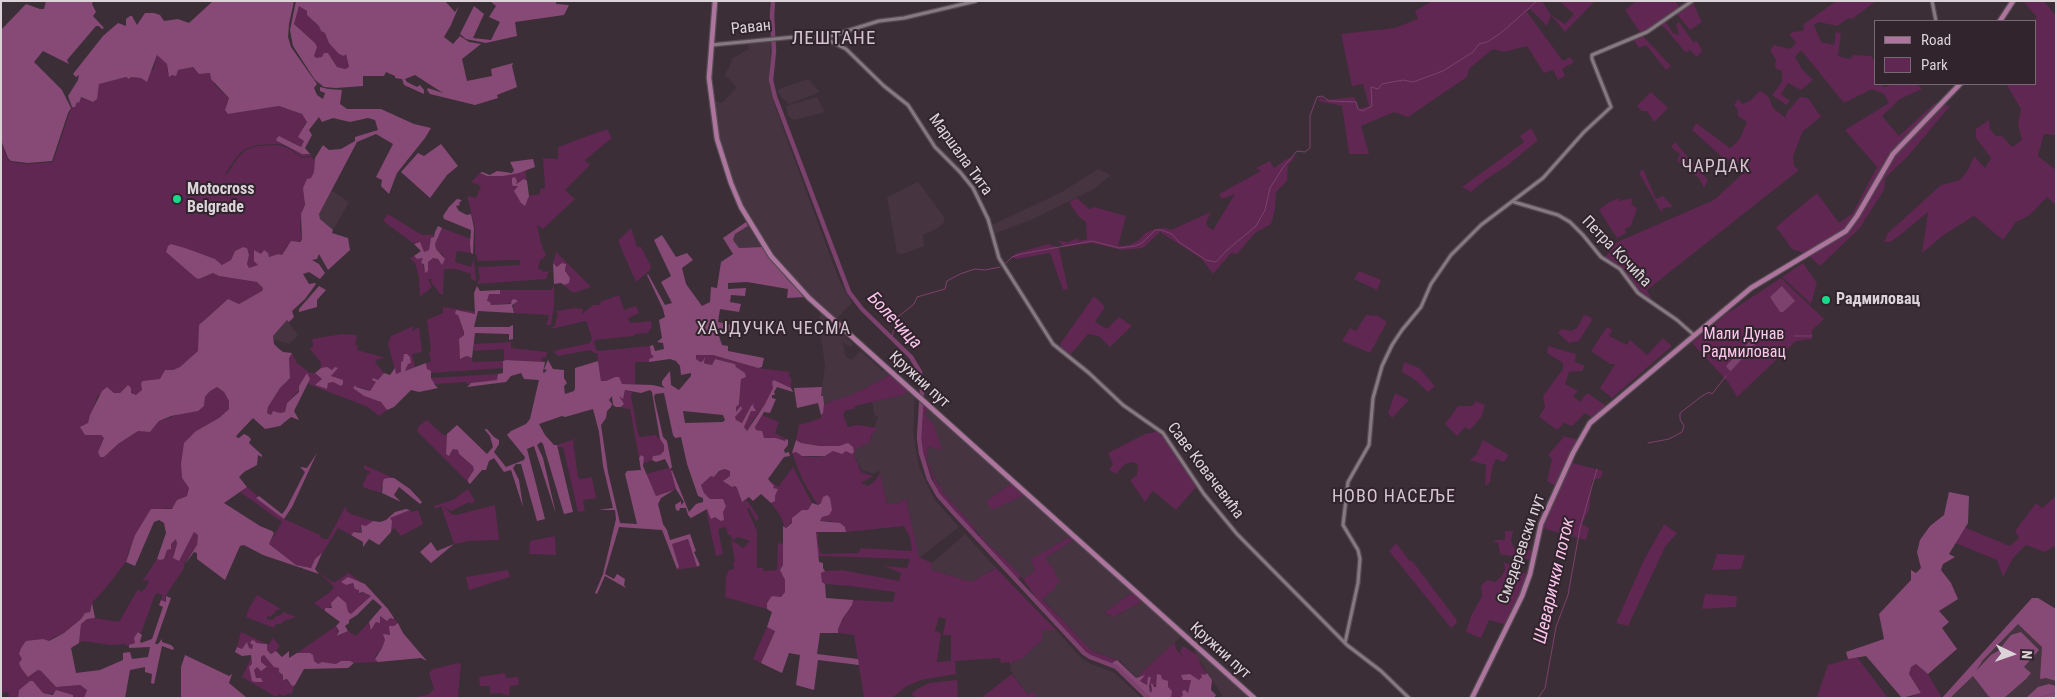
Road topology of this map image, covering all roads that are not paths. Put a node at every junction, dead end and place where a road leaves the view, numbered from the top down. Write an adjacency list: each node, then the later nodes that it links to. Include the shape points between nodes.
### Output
1 (714, 1): 11 (main road, Кружни пут)
2 (976, 1): 8 (street, Раван, via 879,21)
3 (1692, 1): 13 (street, via 1648,32 1592,56 1611,107 1548,173)
4 (1932, 1): 6 (street)
5 (2013, 1): 7 (main road)
6 (1936, 20)
7 (2001, 20)
8 (836, 35): 9 (street, Раван); 10 (street)
9 (824, 38): 10 (street, Раван); 11 (street, Раван, via 794,36)
10 (840, 45): 14 (street, Маршала Тита, via 908,105 935,147 969,183 988,219 996,252)
11 (711, 46): 17 (main road, Кружни пут, via 710,91 717,139 730,183 751,226 775,260 802,291)
12 (1959, 85): 15 (main road, Смедеревски пут, via 1893,154 1846,231 1750,288)
13 (1513, 202): 15 (street, Петра Кочића, via 1558,215 1570,222 1601,257 1620,269 1638,293); 16 (street, via 1481,225 1444,264 1429,287 1421,308 1402,330 1382,366 1373,398 1369,445 1348,484 1343,524 1359,553 1359,579)
14 (1010, 277): 16 (street, Саве Ковачевића, via 1054,344 1123,405 1163,433 1199,488 1237,534)
15 (1693, 335): 19 (main road, Смедеревски пут, via 1585,430 1541,524 1522,596)
16 (1345, 643): 18 (street, Саве Ковачевића)
17 (1254, 698)
18 (1409, 698)
19 (1472, 698)

